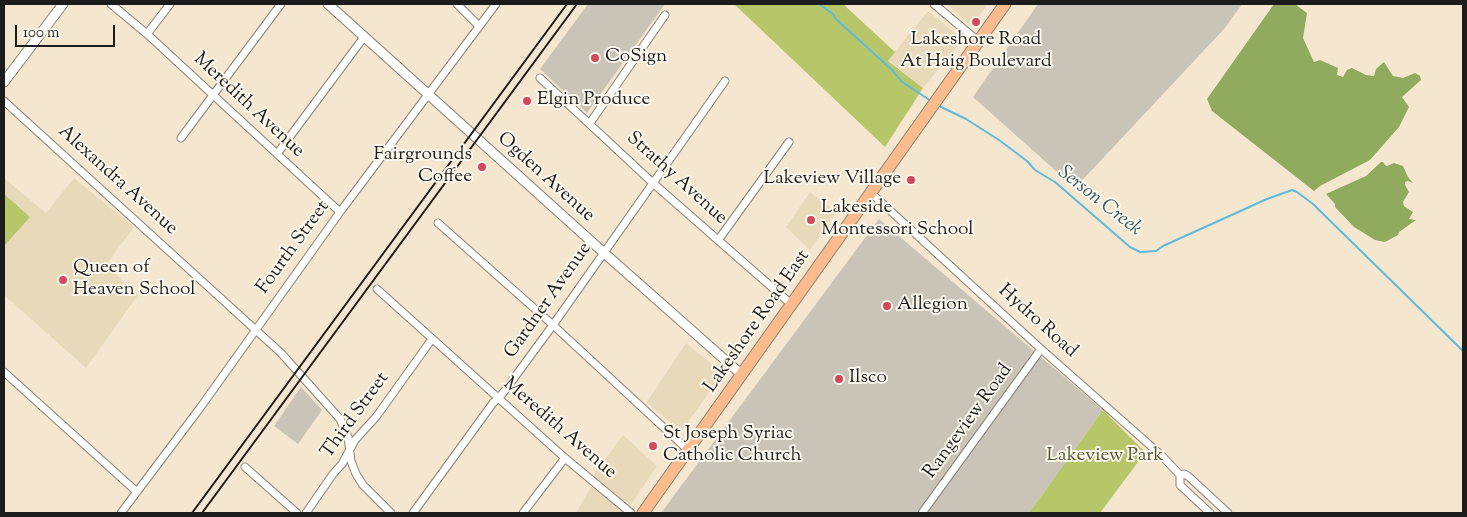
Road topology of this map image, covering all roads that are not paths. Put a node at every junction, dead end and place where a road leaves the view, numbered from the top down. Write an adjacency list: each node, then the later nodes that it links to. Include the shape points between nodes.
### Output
1 (63, 4): 17 (street)
2 (111, 4): 12 (street, Meredith Avenue)
3 (170, 4): 12 (street)
4 (280, 4): 18 (street)
5 (328, 4): 13 (street, Ogden Avenue)
6 (458, 4): 11 (street)
7 (496, 4): 11 (street, Fourth Street)
8 (934, 4): 14 (street)
9 (1005, 4): 14 (main road, Lakeshore Road East)
10 (665, 15): 21 (street)
11 (479, 26): 19 (street, Fourth Street)
12 (146, 34): 18 (street, Meredith Avenue)
13 (364, 37): 19 (street, Ogden Avenue); 24 (street)
14 (979, 42): 26 (main road, Lakeshore Road East)
15 (540, 78): 21 (street, Strathy Avenue)
16 (725, 81): 25 (street, Gardner Avenue)
17 (4, 82)
18 (212, 94): 22 (street); 24 (street, Meredith Avenue)
19 (428, 95): 27 (street, Fourth Street); 30 (street, Ogden Avenue)
20 (4, 101): 34 (street, Alexandra Avenue)
21 (590, 123): 25 (street, Strathy Avenue)
22 (181, 138)
23 (789, 142): 29 (street)
24 (277, 154): 27 (street, Meredith Avenue)
25 (654, 184): 29 (street, Strathy Avenue); 30 (street, Gardner Avenue)
26 (871, 193): 32 (main road, Lakeshore Road East); 36 (street, Hydro Road)
27 (340, 212): 34 (street, Fourth Street)
28 (438, 223): 33 (street)
29 (719, 239): 32 (street, Strathy Avenue)
30 (603, 252): 33 (street, Gardner Avenue); 38 (street, Ogden Avenue)
31 (377, 289): 35 (street, Meredith Avenue)
32 (791, 304): 38 (main road, Lakeshore Road East)
33 (553, 325): 39 (street, Gardner Avenue); 41 (street)
34 (256, 329): 40 (street, Alexandra Avenue, via 334,410 348,437); 45 (street, Fourth Street)
35 (432, 338): 39 (street, Meredith Avenue); 40 (street, Third Street)
36 (1041, 349): 44 (street, Hydro Road); 54 (street, Rangeview Road)
37 (4, 372): 45 (street)
38 (742, 374): 41 (main road, Lakeshore Road East)
39 (498, 398): 42 (street, Meredith Avenue); 50 (street, Gardner Avenue)
40 (349, 449): 48 (street, Third Street, via 342,464); 49 (street, Alexandra Avenue, via 363,485)
41 (688, 450): 53 (main road, Lakeshore Road East)
42 (565, 458): 51 (street); 52 (street, Meredith Avenue)
43 (245, 467): 47 (street)
44 (1180, 475): 55 (street, via 1180,485); 56 (street, via 1188,476)
45 (137, 492): 46 (street, Fourth Street)
46 (121, 513)
47 (297, 513)
48 (306, 513)
49 (391, 513)
50 (413, 513)
51 (523, 513)
52 (631, 513)
53 (643, 513)
54 (922, 513)
55 (1210, 513)
56 (1228, 513)

